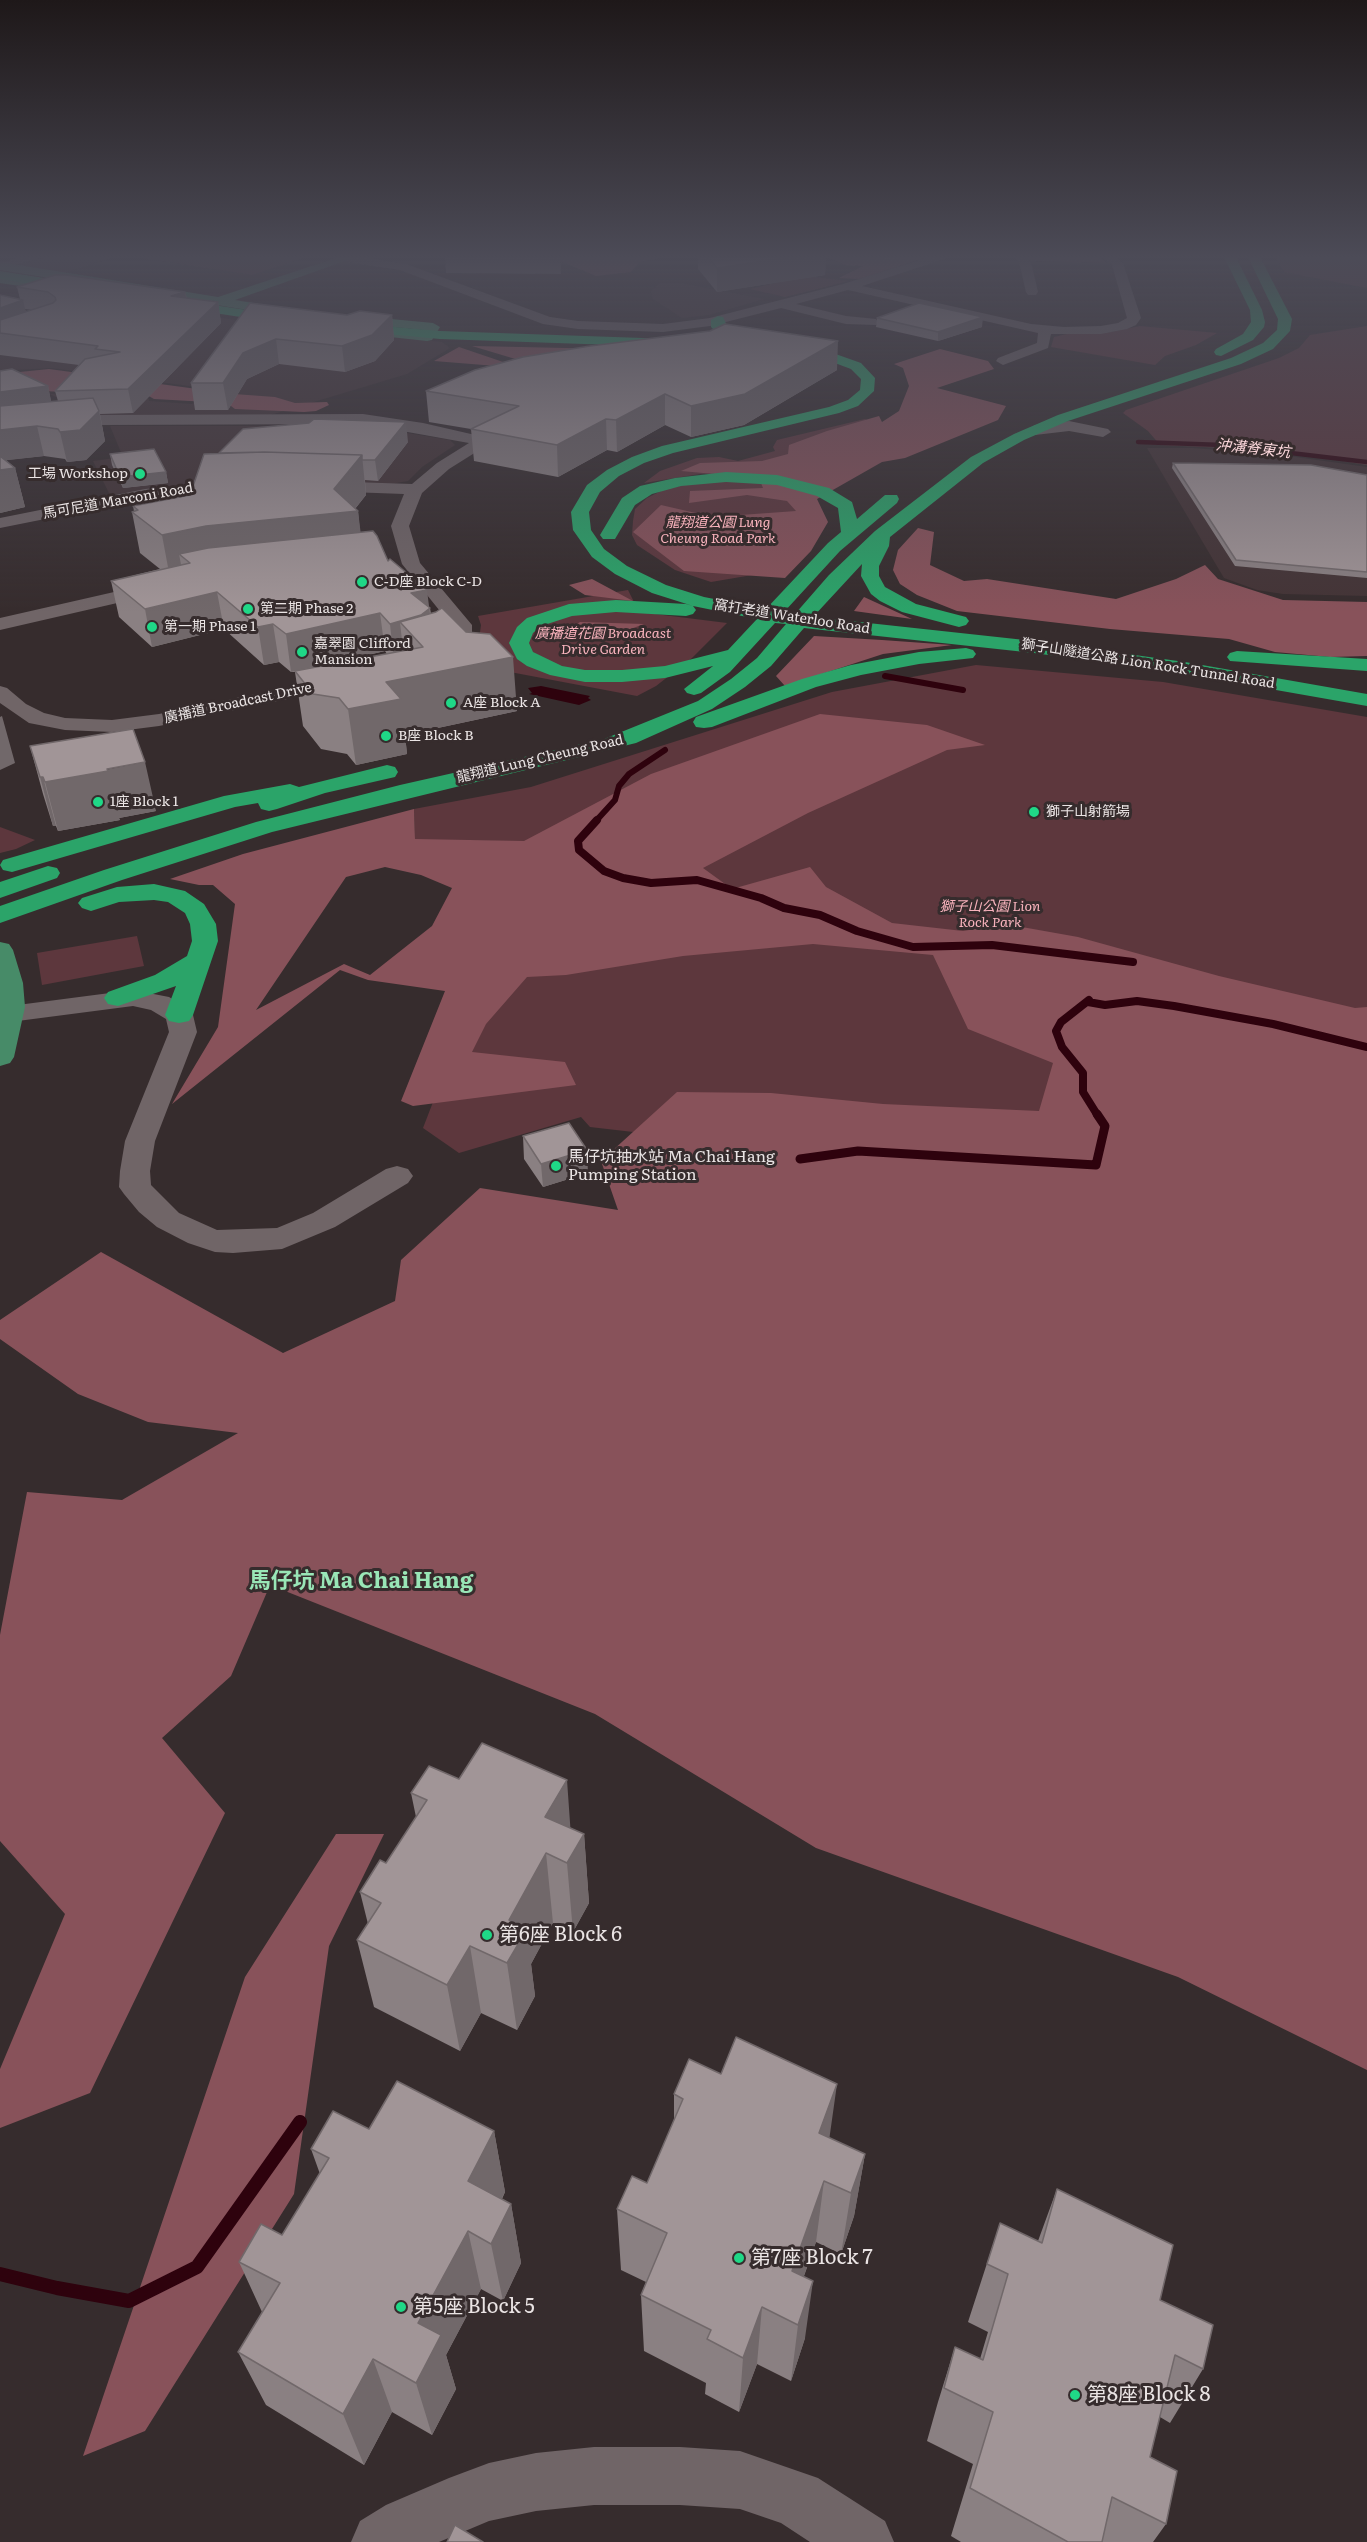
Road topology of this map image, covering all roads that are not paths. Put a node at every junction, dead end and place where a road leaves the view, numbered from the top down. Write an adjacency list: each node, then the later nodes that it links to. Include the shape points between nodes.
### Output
1 (866, 376): 18 (highway, 窩打老道 Waterloo Road, via 868,389 853,403 825,413 695,441 638,460 599,483 588,495 580,512 582,530 589,543 612,565 659,589)
2 (1149, 376): 8 (highway, via 1068,402)
3 (1191, 376): 5 (highway, 龍翔道 Lung Cheung Road)
4 (880, 398): 15 (highway, 窩打老道 Waterloo Road, via 839,417 670,457 628,479 606,506 604,526)
5 (1109, 402): 7 (highway, 龍翔道 Lung Cheung Road); 7 (street, via 1096,415 1107,437 1069,426)
6 (0, 429): 11 (street, via 98,420 363,419 478,440 478,444)
7 (1035, 430): 16 (highway, 龍翔道 Lung Cheung Road, via 977,460)
8 (965, 448)
9 (257, 484): 13 (street, 馬可尼道 Marconi Road, via 157,492)
10 (303, 485): 11 (street)
11 (416, 489): 25 (street, via 400,526 399,557 463,629 452,646)
12 (901, 491): 14 (highway, 龍翔道 Lung Cheung Road)
13 (0, 523)
14 (850, 532): 15 (highway, via 846,506 829,494 777,480 726,477 681,481 646,490 628,502); 23 (highway, 龍翔道 Lung Cheung Road)
15 (609, 535): 18 (highway, 窩打老道 Waterloo Road, via 622,552 646,568)
16 (881, 535): 22 (highway, via 870,576 887,597 924,613); 30 (highway, 龍翔道 Lung Cheung Road, via 751,673 705,705)
17 (176, 583): 20 (street)
18 (716, 604): 19 (highway, 窩打老道 Waterloo Road, via 766,606); 19 (highway, 窩打老道 Waterloo Road, via 769,616); 23 (highway, via 687,610 616,606 569,610 534,622 524,630 519,643 524,655 534,662 575,675 635,675 687,667)
19 (830, 619): 21 (highway, 窩打老道 Waterloo Road)
20 (0, 624)
21 (931, 630): 22 (highway, 獅子山隧道公路 Lion Rock Tunnel Road); 24 (highway, 獅子山隧道公路 Lion Rock Tunnel Road)
22 (1032, 636): 26 (highway, 獅子山隧道公路 Lion Rock Tunnel Road)
23 (735, 653): 31 (highway, 龍翔道 Lung Cheung Road, via 700,686 638,714)
24 (1076, 653): 29 (highway, 獅子山隧道公路 Lion Rock Tunnel Road); 30 (highway, via 947,655 887,662 809,683 680,730)
25 (416, 665)
26 (1367, 665)
27 (357, 679): 28 (street, 廣播道 Broadcast Drive, via 159,720 111,726 79,726 44,719 19,708)
28 (0, 692)
29 (1367, 700)
30 (628, 738): 36 (highway, 龍翔道 Lung Cheung Road, via 264,827)
31 (447, 760)
32 (402, 769): 33 (highway)
33 (318, 788): 34 (highway, via 232,801); 35 (highway)
34 (0, 868)
35 (0, 890)
36 (0, 915)
37 (0, 925): 39 (highway, via 117,895 165,894 184,899 199,916 205,941)
38 (0, 950): 41 (main road, via 10,983)
39 (198, 960): 40 (highway, via 165,981); 42 (highway)
40 (118, 998): 41 (street); 42 (street, via 148,1000)
41 (11, 1010): 43 (main road)
42 (179, 1015): 44 (street, via 183,1032 140,1141 135,1171 135,1187 168,1220 215,1241 282,1239 324,1220)
43 (0, 1057)
44 (397, 1176)
45 (381, 2542): 46 (street, via 449,2506 524,2484 594,2476 680,2476 740,2480 797,2499)
46 (864, 2542)

